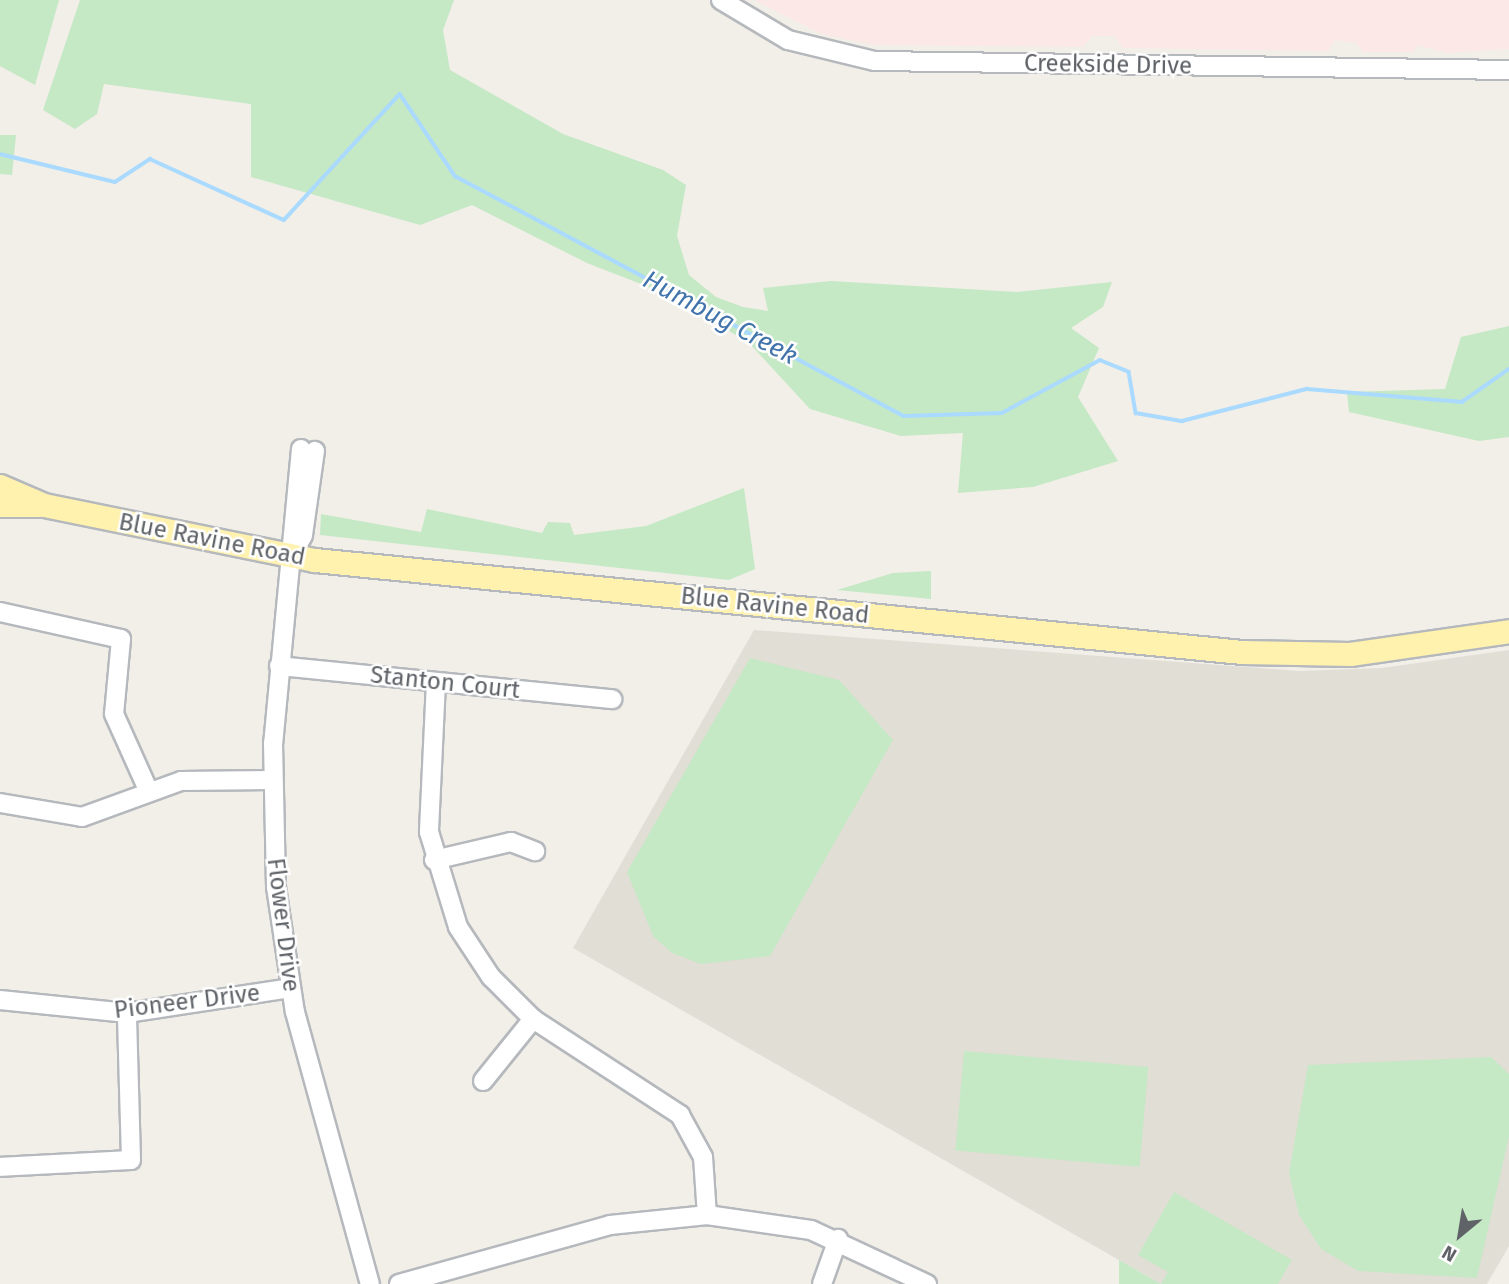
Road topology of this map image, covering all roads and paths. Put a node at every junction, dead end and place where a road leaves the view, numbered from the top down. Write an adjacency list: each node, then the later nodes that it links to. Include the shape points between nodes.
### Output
1 (721, 0): 2 (street, Creekside Drive, via 788,40 875,61)
2 (1509, 70)
3 (308, 450): 7 (street, Flower Drive)
4 (0, 486): 6 (main road, Blue Ravine Road)
5 (0, 505): 6 (main road, Blue Ravine Road)
6 (44, 505): 7 (main road, Blue Ravine Road)
7 (291, 557): 9 (main road, Blue Ravine Road, via 1272,654 1350,654); 10 (street, Flower Drive)
8 (0, 612): 14 (street, via 121,639 114,714)
9 (1509, 631)
10 (279, 666): 11 (street, Stanton Court); 13 (street, Flower Drive)
11 (436, 682): 12 (street, Stanton Court); 17 (street, via 426,802)
12 (612, 699)
13 (272, 780): 14 (street, via 193,779); 18 (street, Flower Drive, via 276,887)
14 (149, 792): 15 (street, via 82,817)
15 (0, 803)
16 (535, 851): 17 (street, via 511,842)
17 (433, 860): 21 (street, via 474,953)
18 (290, 988): 20 (street, Pioneer Drive); 26 (street, Flower Drive)
19 (0, 1000): 20 (street, Pioneer Drive)
20 (127, 1013): 23 (street, via 131,1160)
21 (533, 1019): 22 (street); 24 (street, via 680,1115 703,1157)
22 (483, 1081)
23 (0, 1167)
24 (707, 1215): 25 (street, via 784,1224); 27 (street, via 610,1225)
25 (838, 1239): 28 (street); 29 (street)
26 (370, 1284)
27 (399, 1284)
28 (822, 1284)
29 (927, 1284)

